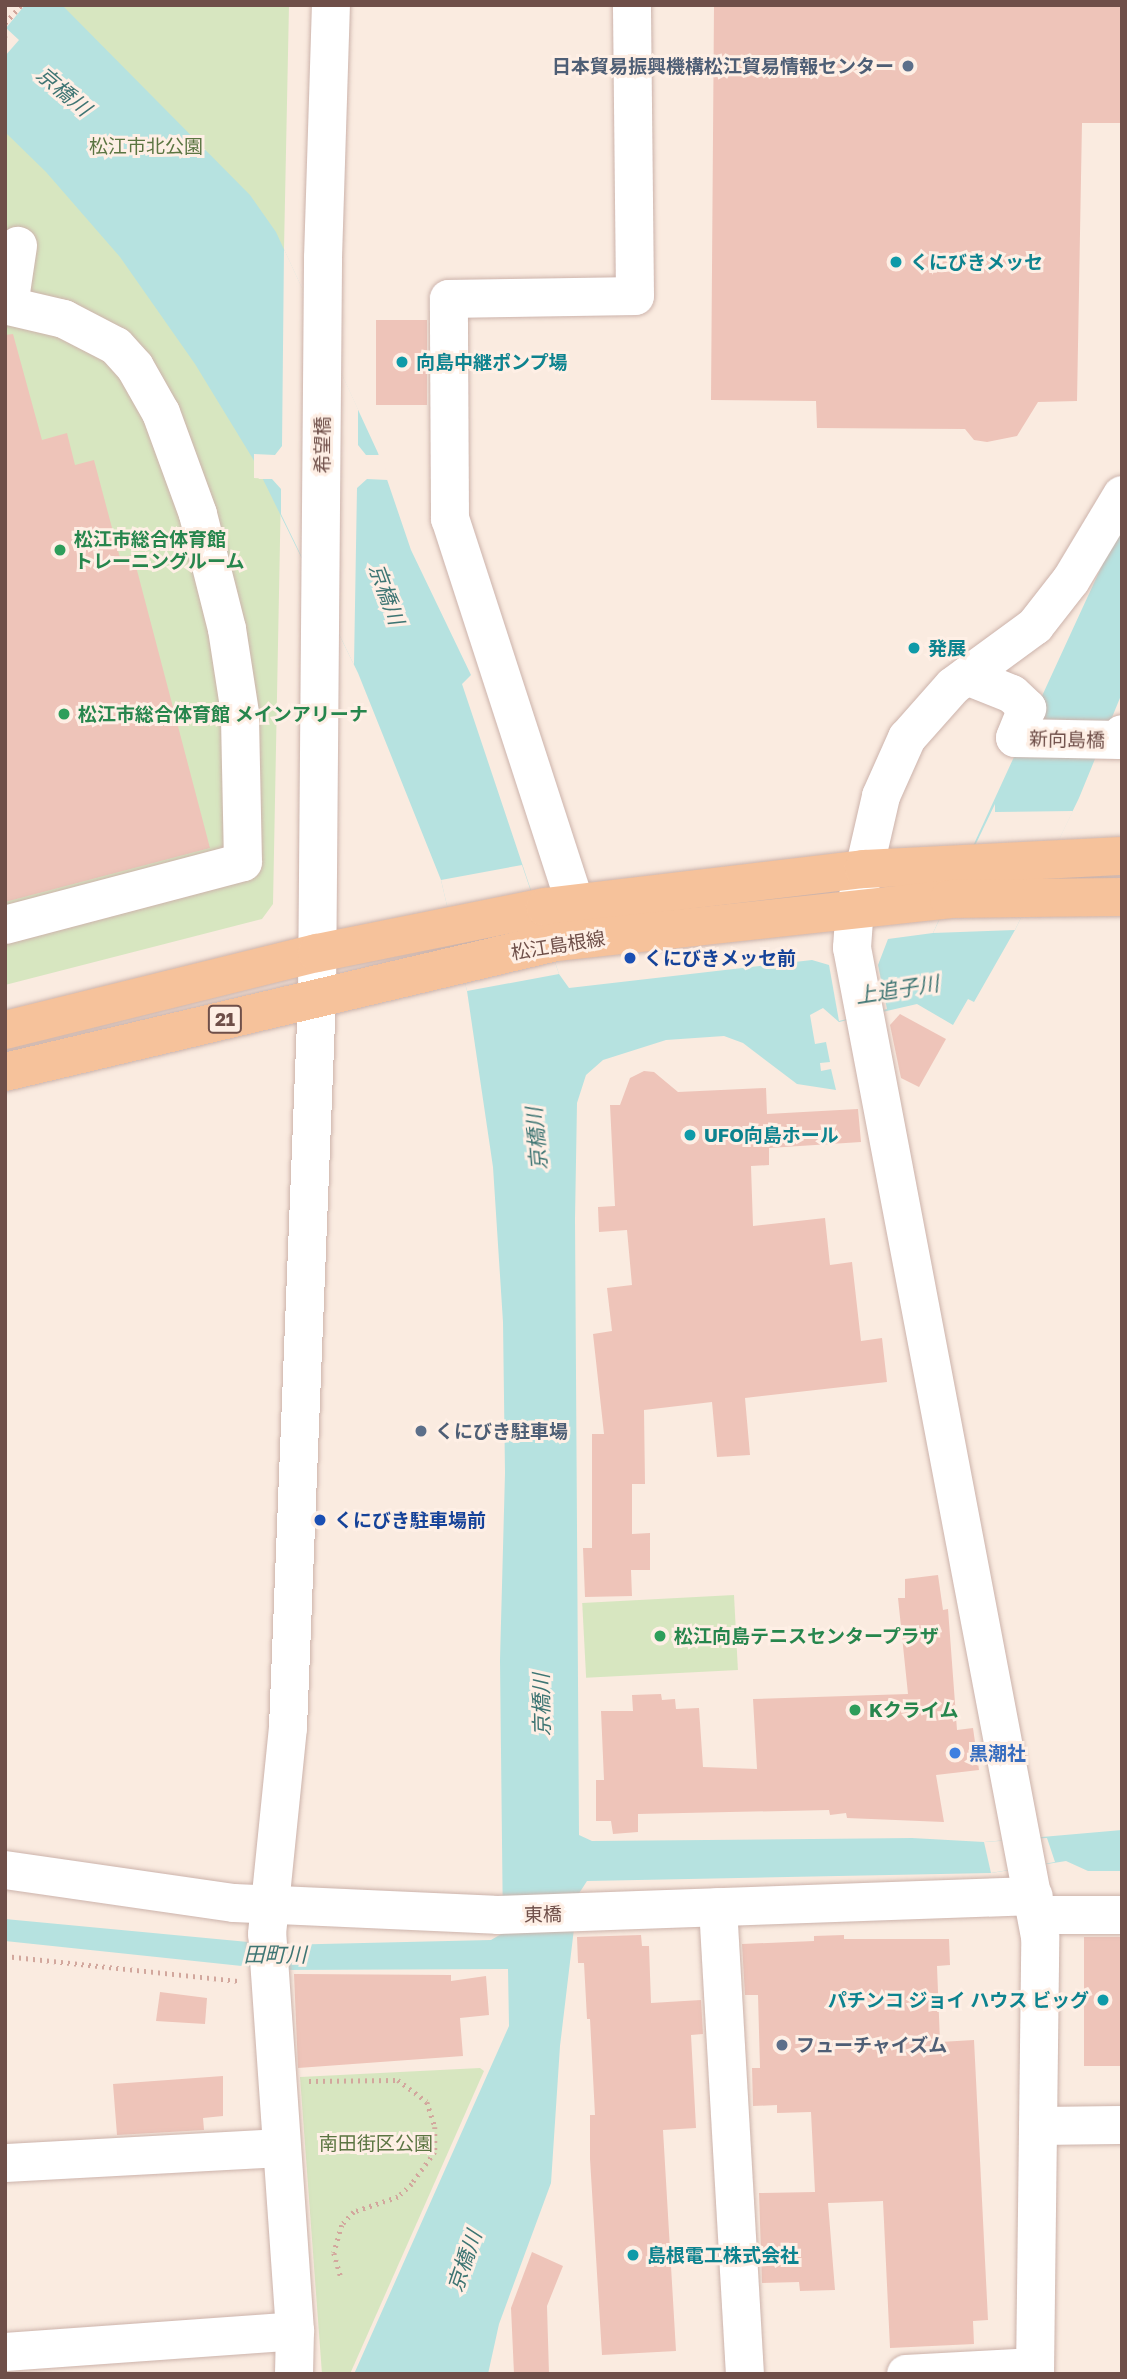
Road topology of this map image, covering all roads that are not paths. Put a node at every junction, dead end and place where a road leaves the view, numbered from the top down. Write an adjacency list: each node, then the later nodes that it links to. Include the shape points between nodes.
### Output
1 (331, 5): 14 (street, 希望橋, via 323,258)
2 (632, 5): 12 (street, via 635,296 449,299 450,519)
3 (18, 246): 4 (street)
4 (7, 306): 13 (street, via 64,319 116,346 135,367 161,414 198,514 227,629 240,713 243,862)
5 (1122, 495): 6 (street, via 1071,580 1035,626)
6 (967, 676): 7 (street, 新向島橋, via 1012,694 1027,708 1015,738); 9 (street, via 907,738 881,796)
7 (1121, 737)
8 (1122, 856): 9 (main road, 松江島根線 / 21)
9 (864, 869): 11 (street); 12 (main road, 松江島根線 / 21)
10 (1122, 897): 11 (main road, 松江島根線 / 21, via 949,899)
11 (855, 909): 12 (main road, 松江島根線 / 21); 19 (street, via 852,948)
12 (559, 918): 14 (main road, 松江島根線 / 21, via 438,927); 15 (main road, 松江島根線 / 21, via 445,966)
13 (5, 925)
14 (317, 953): 15 (street, 希望橋); 16 (main road, 松江島根線 / 21)
15 (317, 996): 17 (main road, 松江島根線 / 21); 22 (street, 希望橋, via 288,1728)
16 (5, 1030)
17 (5, 1072)
18 (5, 1870): 22 (street, 東橋)
19 (1033, 1897): 20 (street, 東橋); 21 (street, 東橋); 24 (street)
20 (718, 1907): 22 (street, 東橋); 31 (street)
21 (1122, 1915)
22 (269, 1920): 25 (street, 希望橋, via 267,1979)
23 (1122, 2125): 24 (street)
24 (1038, 2126): 29 (street)
25 (281, 2148): 26 (street); 27 (street, 希望橋)
26 (5, 2163)
27 (295, 2331): 28 (street); 30 (street, 希望橋)
28 (5, 2352)
29 (1035, 2370): 32 (street)
30 (294, 2374)
31 (744, 2374)
32 (906, 2374)

